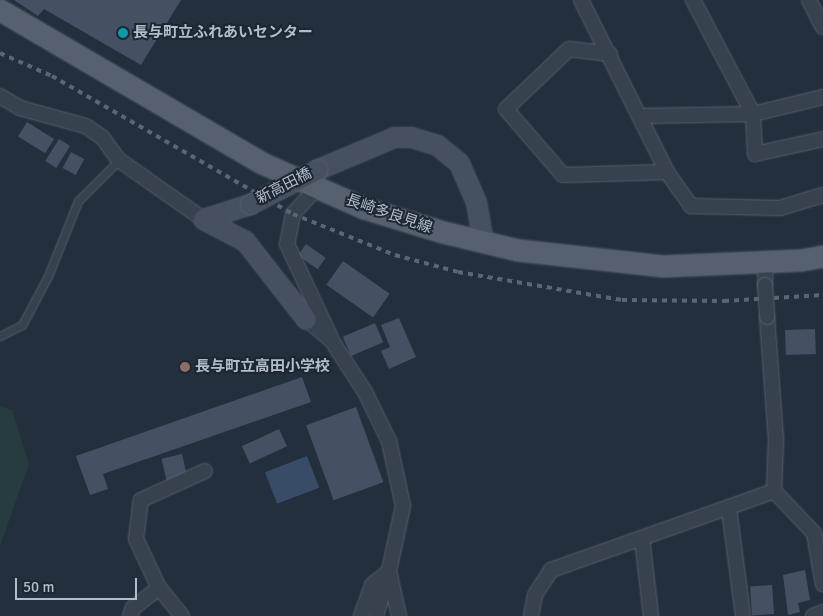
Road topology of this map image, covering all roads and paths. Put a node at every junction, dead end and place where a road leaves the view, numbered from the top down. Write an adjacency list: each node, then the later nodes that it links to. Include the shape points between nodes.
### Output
1 (581, 0): 6 (street)
2 (693, 0): 9 (street)
3 (808, 0): 5 (street)
4 (0, 10): 14 (main road, 長崎多良見線, via 262,163)
5 (823, 27)
6 (610, 54): 10 (street); 13 (street, via 569,49 506,110 563,175)
7 (0, 96): 12 (street, via 20,108 86,126 102,138)
8 (823, 97): 9 (street)
9 (753, 114): 10 (street); 11 (street, via 754,154)
10 (642, 116): 13 (street)
11 (823, 138)
12 (119, 160): 16 (street); 21 (lane, via 78,201 48,276 22,325)
13 (667, 172): 15 (street, via 691,206 780,208)
14 (318, 178): 16 (street, 新高田橋, bridge); 17 (main road, 長崎多良見線, via 364,208); 17 (street, 新高田橋, via 394,137 411,137 437,145 459,163 476,202); 22 (street, via 293,214 287,244)
15 (823, 195)
16 (203, 219): 20 (street, via 245,241)
17 (482, 242): 19 (main road, 長崎多良見線, via 518,250 662,266)
18 (823, 256): 19 (main road, 長崎多良見線)
19 (766, 262): 24 (street, bridge, via 776,440)
20 (306, 319): 22 (street)
21 (0, 336)
22 (332, 341): 27 (street, via 389,440 403,506)
23 (205, 471): 29 (street, via 141,500 136,540)
24 (774, 491): 25 (street); 28 (street, via 814,533)
25 (729, 509): 26 (street); 38 (street)
26 (642, 538): 36 (street, via 551,570 536,595); 37 (street)
27 (389, 571): 33 (street, via 372,585); 34 (street); 35 (street)
28 (823, 584)
29 (159, 588): 31 (street, via 133,608); 32 (street)
30 (823, 612): 39 (street)
31 (130, 616)
32 (182, 616)
33 (361, 616)
34 (376, 616)
35 (399, 616)
36 (532, 616)
37 (651, 616)
38 (743, 616)
39 (813, 616)

